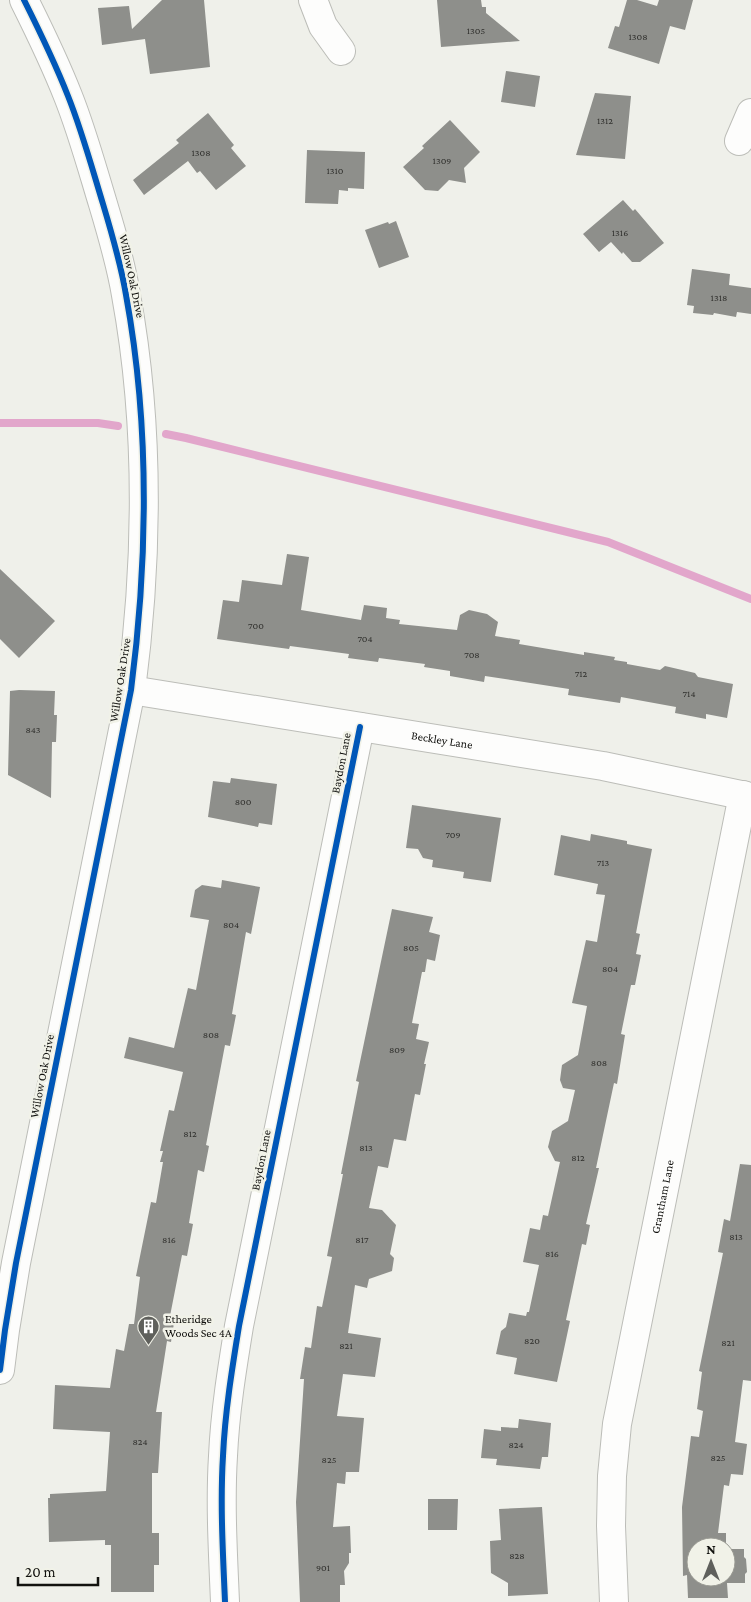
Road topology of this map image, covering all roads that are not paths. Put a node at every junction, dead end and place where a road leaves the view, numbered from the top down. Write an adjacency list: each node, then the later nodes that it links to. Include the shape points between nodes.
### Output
1 (24, 0): 6 (street, Willow Oak Drive, via 69,97 86,145 115,245 133,337 144,458 145,516)
2 (313, 0): 3 (street, via 323,26)
3 (341, 51)
4 (751, 113): 5 (street)
5 (739, 141)
6 (131, 690): 7 (street, Beckley Lane); 9 (street, Willow Oak Drive, via 16,1264)
7 (360, 727): 8 (street, Beckley Lane, via 603,766); 10 (street, Baydon Lane, via 229,1386 222,1457)
8 (747, 796): 11 (street, Grantham Lane, via 617,1424 611,1526)
9 (0, 1370)
10 (225, 1602)
11 (614, 1602)

